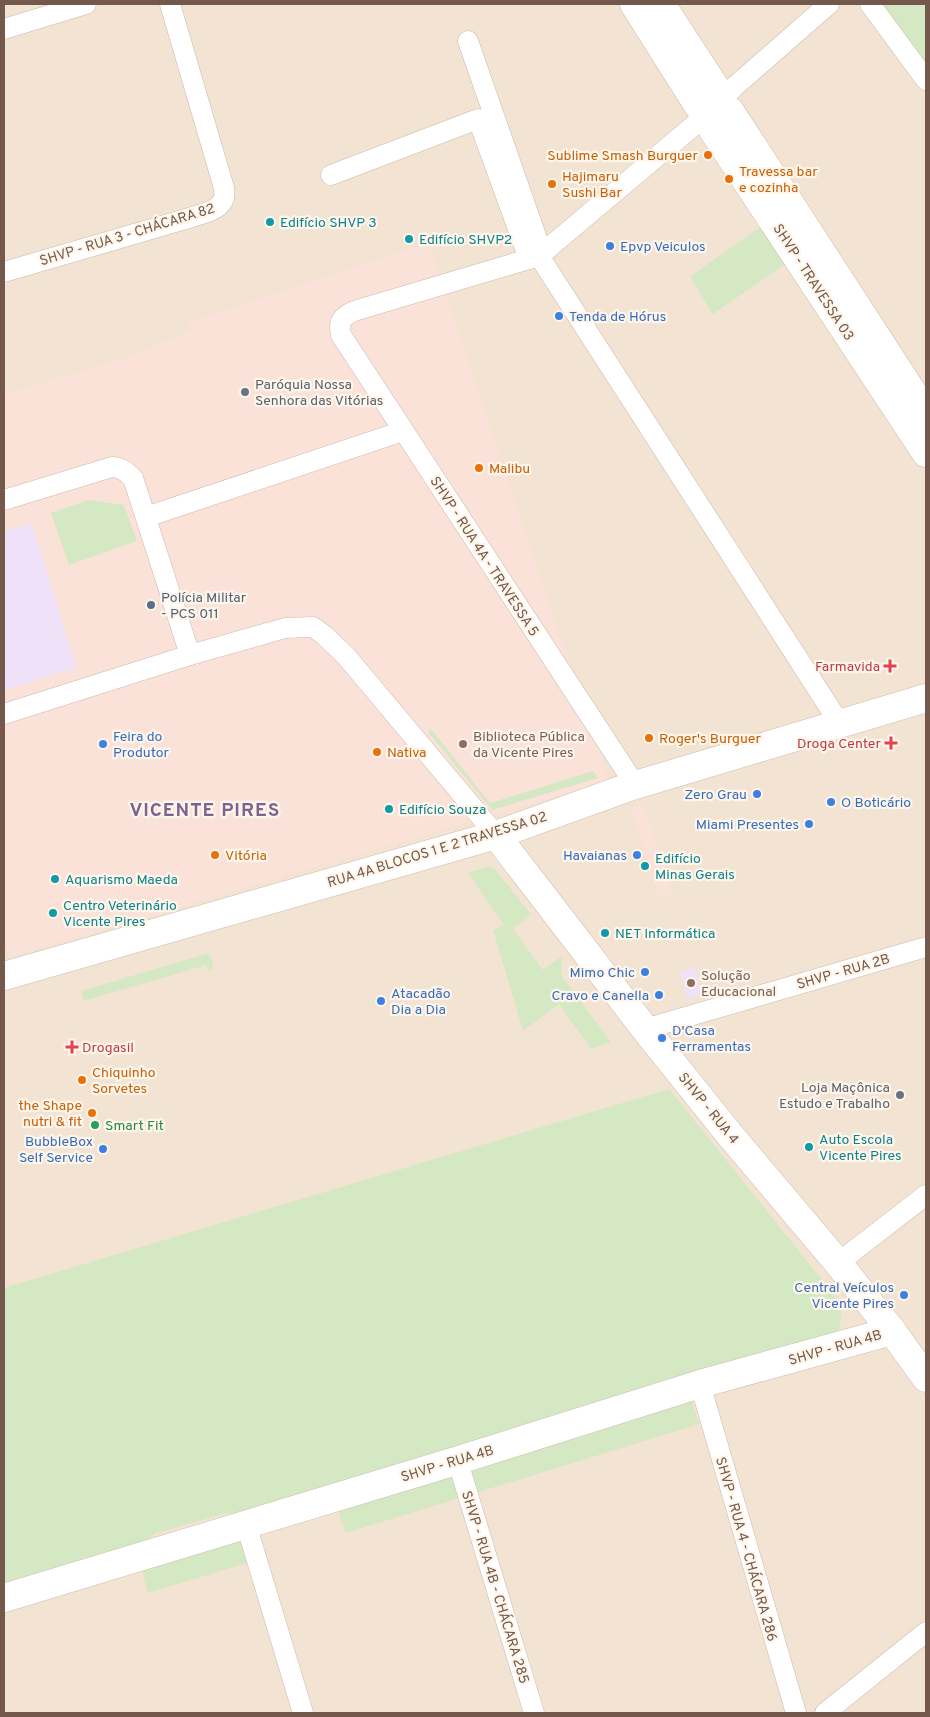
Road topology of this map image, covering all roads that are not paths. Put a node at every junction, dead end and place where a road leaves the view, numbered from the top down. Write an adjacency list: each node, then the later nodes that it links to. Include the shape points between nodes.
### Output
1 (86, 4): 7 (street)
2 (170, 4): 13 (street, SHVP - RUA 3 - CHÁCARA 82, via 224,188 226,196 222,204 190,218)
3 (634, 4): 10 (street, SHVP - TRAVESSA 03, via 699,107)
4 (661, 4): 10 (street, SHVP - TRAVESSA 03, via 716,90)
5 (830, 4): 10 (street)
6 (870, 4): 9 (street)
7 (4, 29)
8 (468, 42): 12 (street)
9 (926, 80)
10 (712, 108): 12 (street); 14 (street, SHVP - TRAVESSA 03, via 730,111); 16 (street, SHVP - TRAVESSA 03, via 712,129)
11 (331, 175): 12 (street, via 478,119)
12 (536, 256): 15 (street, SHVP - RUA 4A - TRAVESSA 5, via 354,311 342,319 339,326 341,335); 22 (street)
13 (4, 272)
14 (926, 413)
15 (403, 431): 18 (street); 23 (street, SHVP - RUA 4A - TRAVESSA 5, via 628,774)
16 (926, 453)
17 (4, 500): 18 (street, via 119,467 133,478)
18 (146, 517): 19 (street)
19 (190, 655): 21 (street); 24 (street, via 285,628 313,627 346,656)
20 (926, 698): 22 (street, RUA 4A BLOCOS 1 E 2 TRAVESSA 02)
21 (4, 714)
22 (840, 724): 23 (street, RUA 4A BLOCOS 1 E 2 TRAVESSA 02)
23 (632, 786): 24 (street, RUA 4A BLOCOS 1 E 2 TRAVESSA 02)
24 (496, 835): 26 (street, RUA 4A BLOCOS 1 E 2 TRAVESSA 02); 27 (street, SHVP - RUA 4)
25 (926, 947): 27 (street, SHVP - RUA 2B)
26 (4, 976)
27 (644, 1028): 29 (street, SHVP - RUA 4)
28 (926, 1195): 29 (street)
29 (838, 1263): 30 (street, SHVP - RUA 4)
30 (892, 1331): 31 (street, SHVP - RUA 4); 32 (street, SHVP - RUA 4B)
31 (926, 1378)
32 (700, 1384): 33 (street, SHVP - RUA 4B); 39 (street, SHVP - RUA 4 - CHÁCARA 286)
33 (459, 1460): 34 (street, SHVP - RUA 4B); 38 (street, SHVP - RUA 4B - CHÁCARA 285)
34 (246, 1524): 35 (street, SHVP - RUA 4B); 37 (street)
35 (4, 1598)
36 (926, 1632): 40 (street)
37 (303, 1713)
38 (534, 1713)
39 (796, 1713)
40 (824, 1713)

